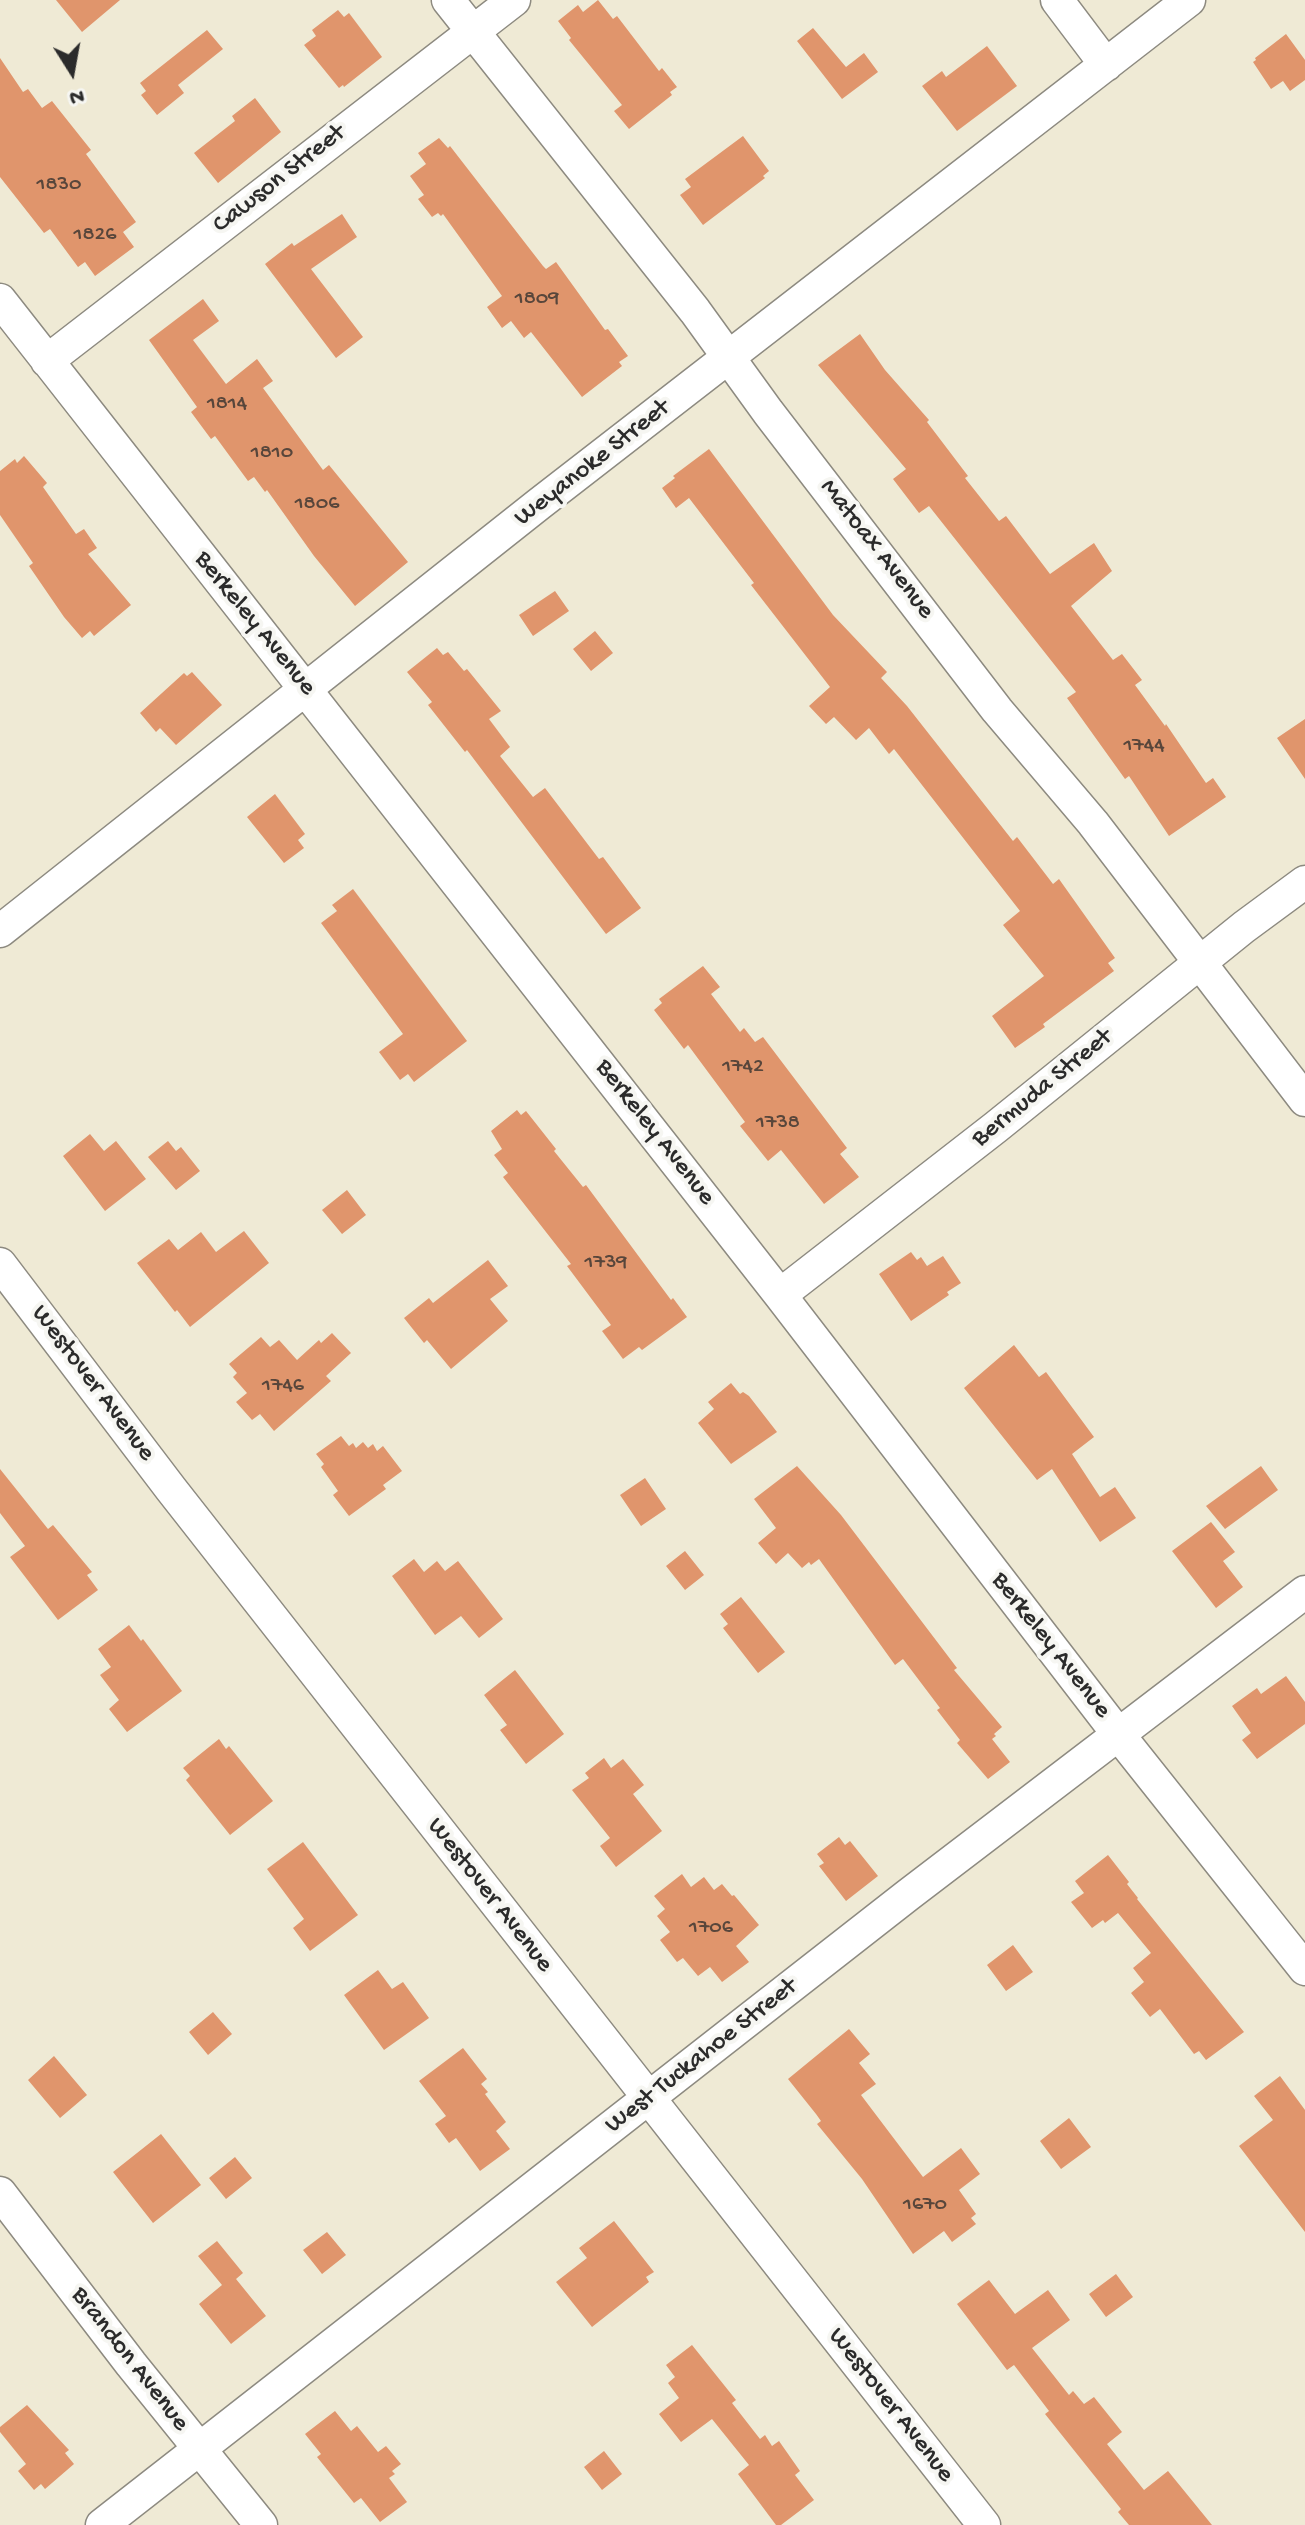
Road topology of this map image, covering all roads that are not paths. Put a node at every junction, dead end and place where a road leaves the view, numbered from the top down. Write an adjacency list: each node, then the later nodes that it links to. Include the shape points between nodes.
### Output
1 (448, 0): 5 (street, Matoax Avenue)
2 (514, 0): 5 (street, Cawson Street)
3 (1057, 0): 6 (street)
4 (1189, 0): 6 (street, Weyanoke Street)
5 (473, 31): 8 (street, Matoax Avenue); 9 (street, Cawson Street)
6 (1106, 65): 8 (street, Weyanoke Street)
7 (0, 300): 9 (street, Berkeley Avenue)
8 (729, 359): 10 (street, Weyanoke Street); 13 (street, Matoax Avenue, via 997,710 1093,823)
9 (47, 361): 10 (street, Berkeley Avenue)
10 (307, 690): 12 (street, Weyanoke Street); 16 (street, Berkeley Avenue)
11 (1305, 882): 13 (street, Bermuda Street)
12 (0, 931)
13 (1200, 963): 14 (street, Matoax Avenue); 16 (street, Bermuda Street)
14 (1305, 1100)
15 (0, 1264): 20 (street, Westover Avenue)
16 (780, 1295): 18 (street, Berkeley Avenue)
17 (1305, 1592): 18 (street, West Tuckahoe Street)
18 (1118, 1734): 19 (street, Berkeley Avenue); 20 (street, West Tuckahoe Street)
19 (1305, 1969)
20 (649, 2100): 22 (street, West Tuckahoe Street); 25 (street, Westover Avenue)
21 (0, 2193): 22 (street, Brandon Avenue)
22 (199, 2449): 23 (street, West Tuckahoe Street); 24 (street, Brandon Avenue)
23 (102, 2525)
24 (261, 2525)
25 (984, 2525)

